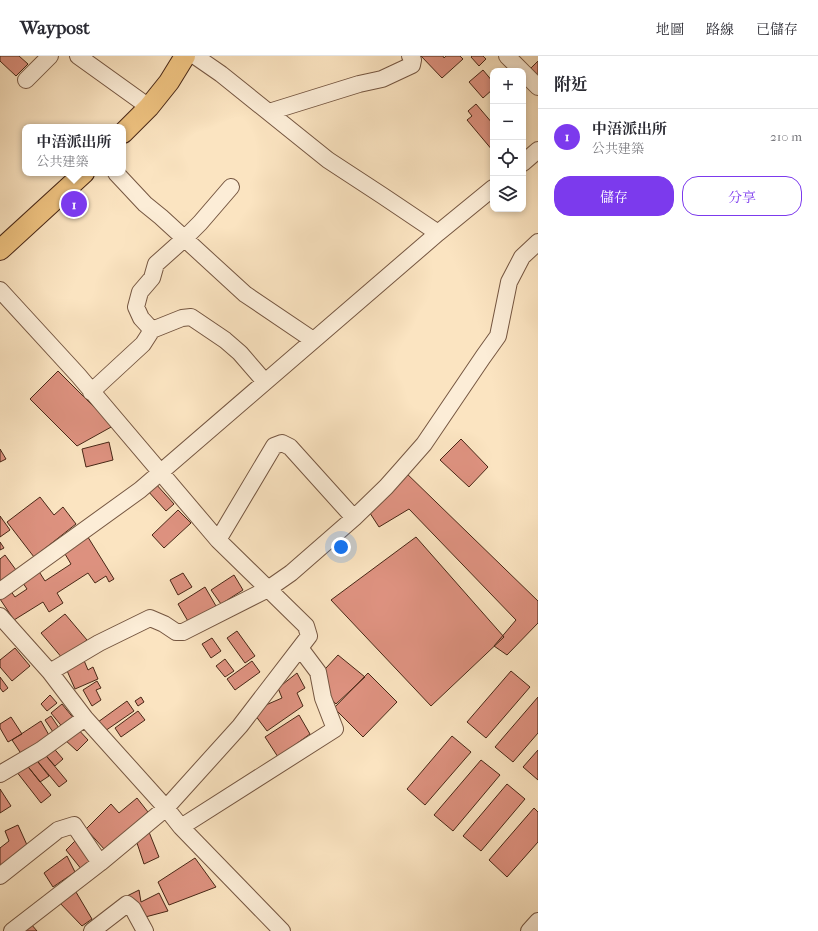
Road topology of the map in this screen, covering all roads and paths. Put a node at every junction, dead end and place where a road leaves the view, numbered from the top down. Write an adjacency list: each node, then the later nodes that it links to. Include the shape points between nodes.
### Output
1 (50, 56): 9 (street)
2 (78, 56): 11 (street)
3 (185, 56): 11 (main road)
4 (195, 56): 12 (street)
5 (410, 56): 12 (street, via 413,60 412,65 382,79)
6 (507, 56): 7 (street)
7 (520, 68)
8 (526, 74): 10 (street)
9 (26, 80)
10 (538, 87)
11 (149, 107): 13 (main road)
12 (269, 112): 20 (street, via 328,160)
13 (126, 130)
14 (538, 150): 15 (street)
15 (526, 160)
16 (81, 176): 23 (main road)
17 (119, 176): 21 (street)
18 (231, 187): 21 (street)
19 (490, 190): 20 (street)
20 (438, 233): 26 (street)
21 (184, 239): 25 (street, via 156,264 152,278 140,292 136,307 141,318); 26 (street, via 245,294)
22 (538, 242): 30 (street, via 522,257 509,282 498,336 424,444)
23 (0, 250)
24 (0, 290): 28 (street)
25 (152, 330): 27 (street, via 190,317 225,340); 28 (street, via 143,344)
26 (314, 340): 27 (street)
27 (265, 382): 29 (street)
28 (91, 392): 29 (street)
29 (160, 472): 31 (street); 33 (street, via 140,490)
30 (354, 518): 31 (street, via 290,447 282,443 274,446); 32 (street, via 291,573)
31 (218, 540): 32 (street)
32 (268, 589): 35 (street, via 306,626 309,636); 36 (street, via 183,632 176,632 150,618 99,643)
33 (0, 591)
34 (0, 616): 36 (street)
35 (300, 648): 39 (street, via 240,726); 40 (street, via 318,672 323,698 335,729)
36 (50, 672): 37 (street)
37 (86, 718): 38 (street, via 41,750); 39 (street)
38 (0, 774)
39 (166, 808): 40 (street); 41 (street)
40 (181, 827): 47 (street)
41 (100, 863): 42 (street, via 74,825 58,830); 44 (street)
42 (0, 876)
43 (538, 921): 48 (street)
44 (12, 931)
45 (92, 931): 46 (street, via 127,904 133,909)
46 (146, 931)
47 (282, 931)
48 (529, 931)

